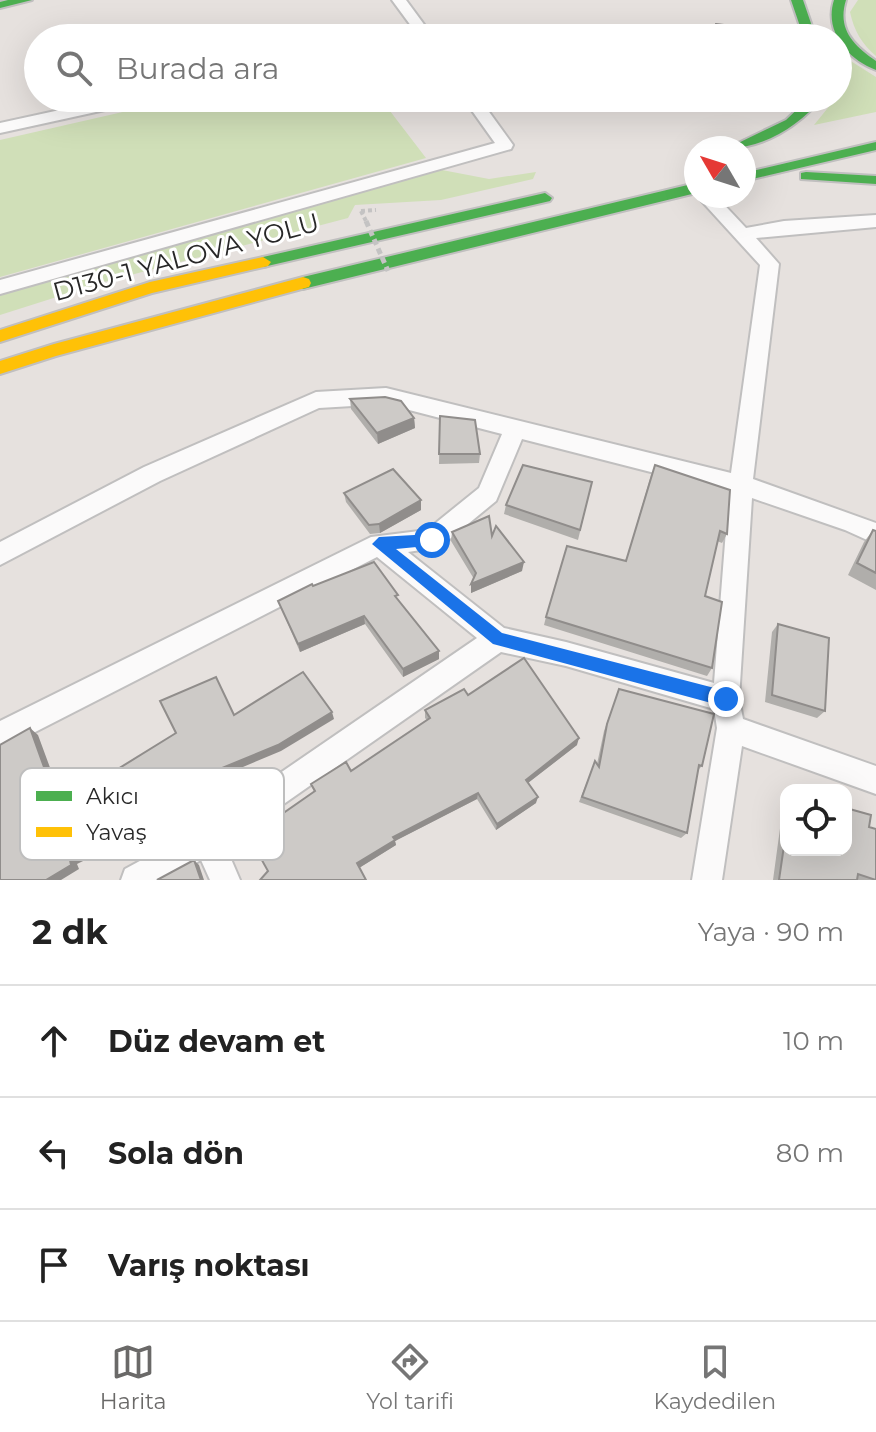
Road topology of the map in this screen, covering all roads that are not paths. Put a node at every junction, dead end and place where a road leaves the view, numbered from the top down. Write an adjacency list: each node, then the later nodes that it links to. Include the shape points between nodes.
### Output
1 (26, 0): 5 (main road)
2 (399, 0): 6 (street)
3 (797, 0): 7 (main road)
4 (840, 0): 8 (main road, via 834,8)
5 (0, 5)
6 (414, 24)
7 (805, 24)
8 (835, 24)
9 (852, 49): 10 (main road)
10 (876, 66)
11 (73, 112): 14 (street)
12 (481, 112): 27 (street, via 505,145)
13 (806, 112): 15 (main road)
14 (0, 128)
15 (756, 139)
16 (788, 145): 18 (main road)
17 (876, 146): 19 (main road)
18 (756, 152)
19 (756, 177)
20 (756, 179): 21 (main road, via 836,175)
21 (876, 180)
22 (684, 191): 29 (main road, via 392,265 368,266)
23 (565, 194): 28 (main road, D130-1 YALOVA YOLU, via 150,288)
24 (718, 208): 26 (street)
25 (876, 221): 26 (street)
26 (744, 234): 31 (street, via 770,264)
27 (0, 287)
28 (0, 336)
29 (0, 368)
30 (515, 430): 31 (street); 33 (street, via 488,494 432,540); 34 (street, via 386,396 316,400 152,474)
31 (741, 485): 32 (street); 36 (street)
32 (876, 534)
33 (379, 544): 35 (street); 38 (street)
34 (0, 554)
35 (498, 639): 36 (street); 40 (street)
36 (726, 699): 37 (street)
37 (731, 728): 39 (street); 45 (street)
38 (0, 736)
39 (876, 780)
40 (284, 787)
41 (172, 860): 43 (street)
42 (216, 860): 44 (street)
43 (136, 880)
44 (225, 880)
45 (707, 880)

